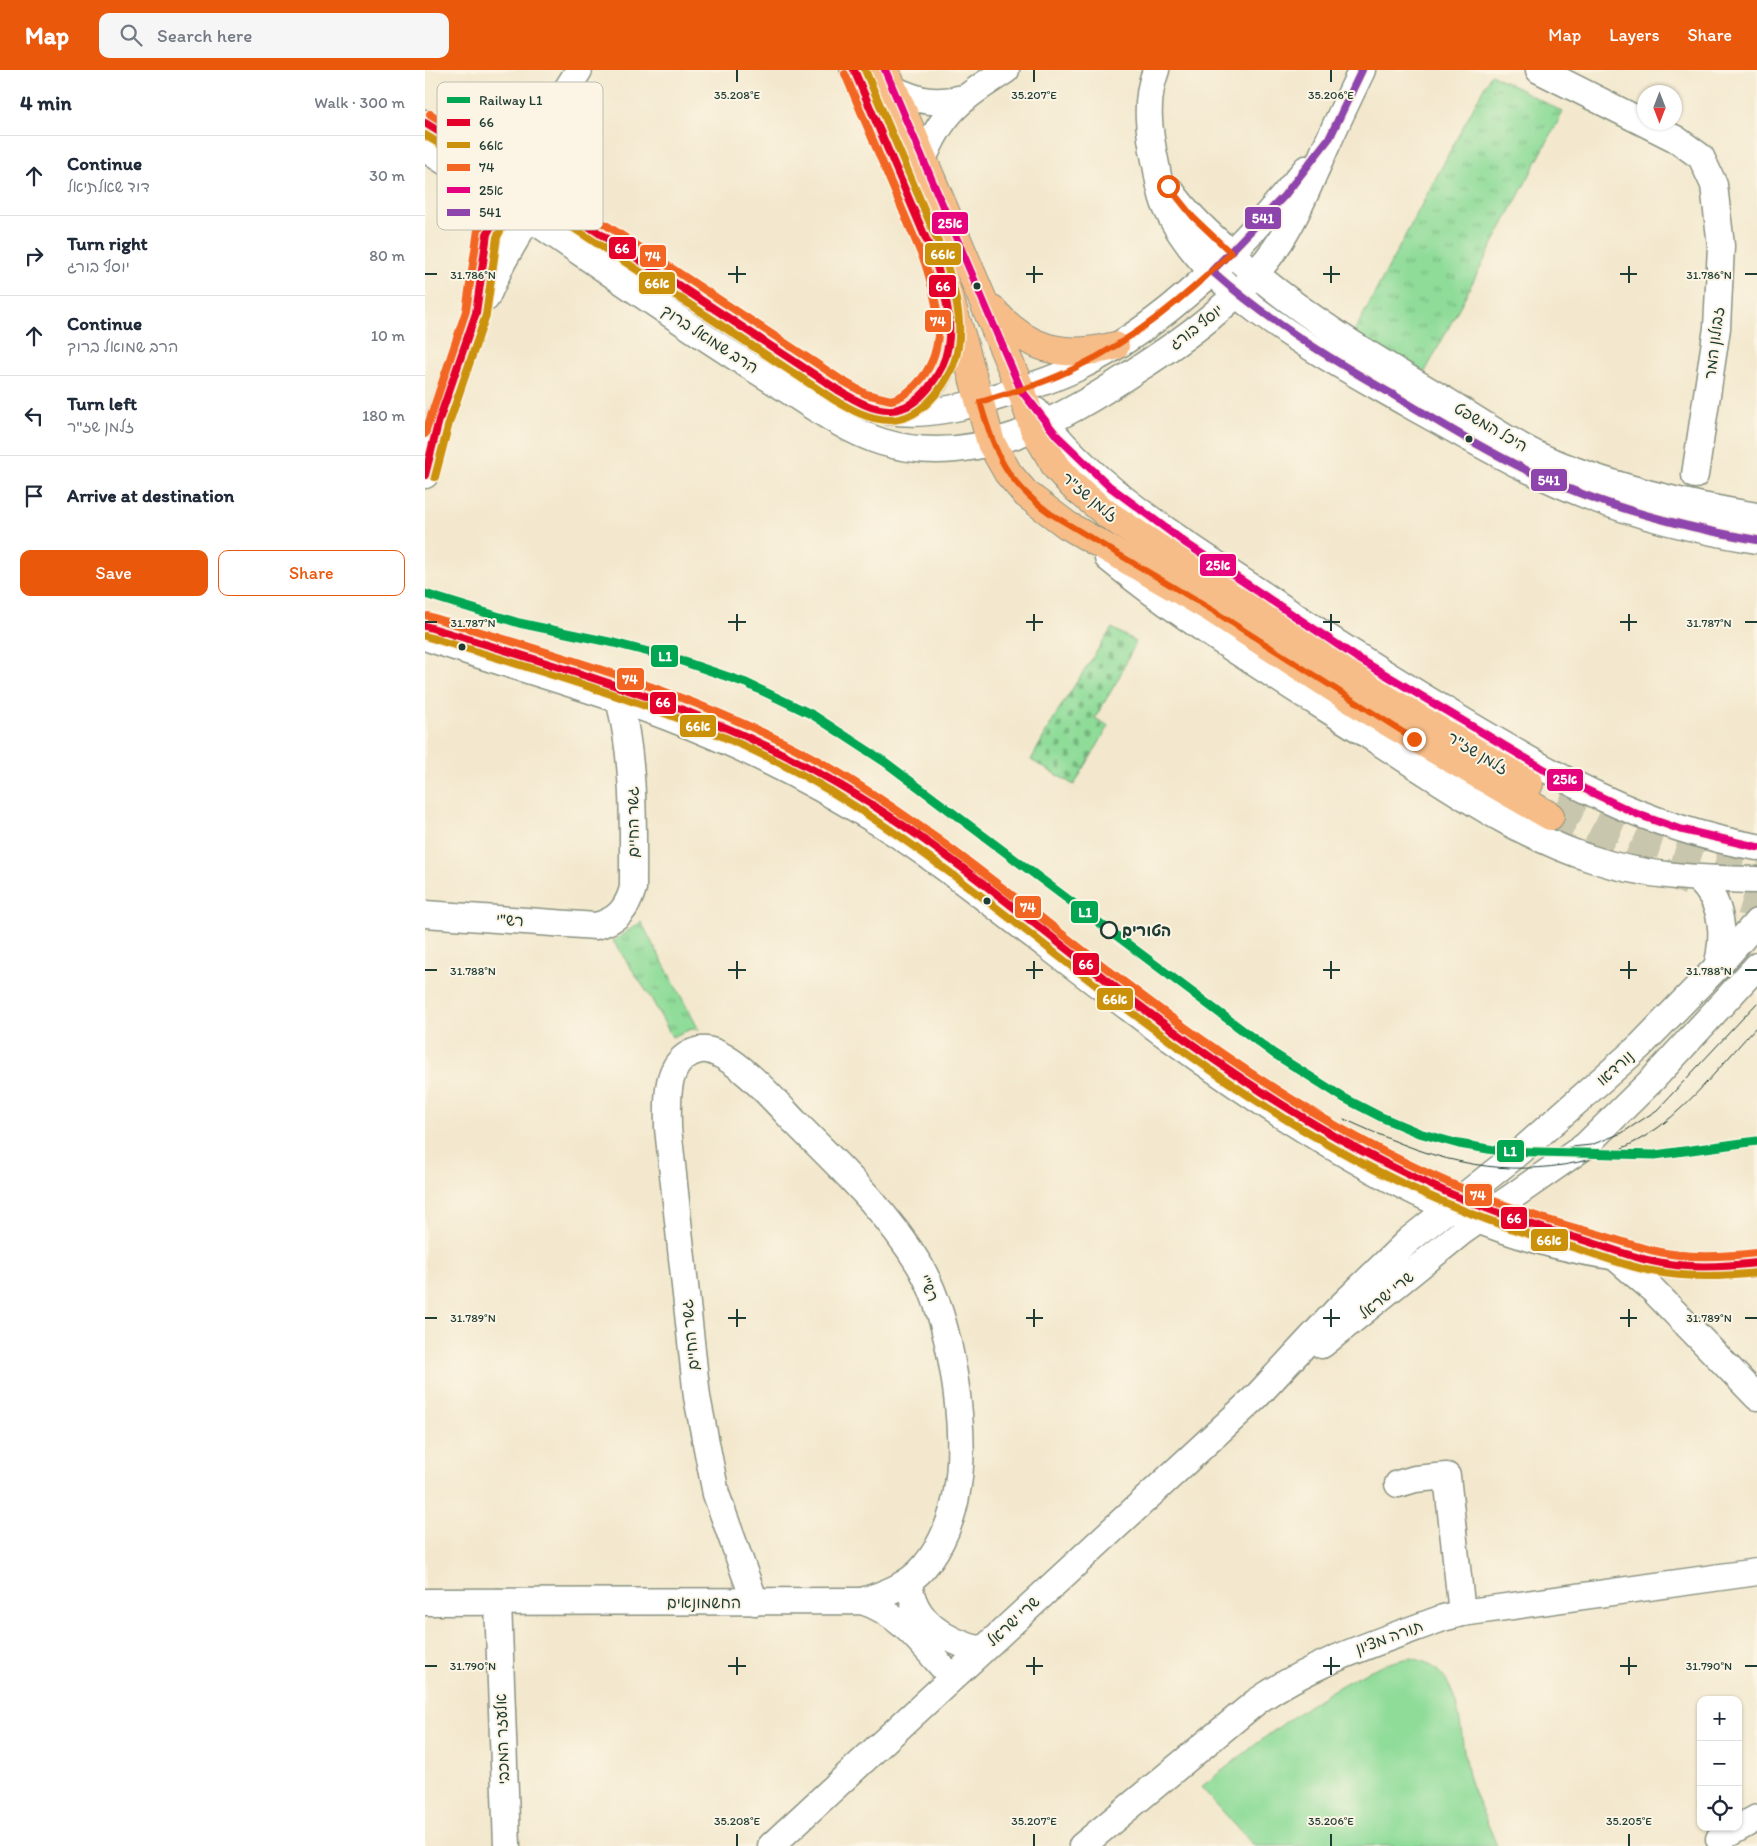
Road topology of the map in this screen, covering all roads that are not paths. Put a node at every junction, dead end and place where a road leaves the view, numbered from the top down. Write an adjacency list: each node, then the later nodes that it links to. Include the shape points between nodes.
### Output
1 (579, 70): 8 (street)
2 (854, 70): 24 (main road)
3 (1006, 70): 9 (street)
4 (1157, 70): 16 (street, via 1149,97 1148,122)
5 (1362, 70): 12 (street, יוסף בורג)
6 (1539, 70): 35 (street, זבולון המר, via 1676,139 1701,157 1714,185 1721,246 1717,328)
7 (889, 80): 9 (street, via 917,100 939,103); 15 (main road, זלמן שז"ר)
8 (573, 82)
9 (963, 98): 15 (street, via 942,120)
10 (425, 123): 11 (street, הרב שמואל ברוך)
11 (437, 130)
12 (1330, 137): 21 (street, יוסף בורג, via 1284,196); 23 (street, יוסף בורג, via 1293,219)
13 (425, 149): 14 (street, הרב שמואל ברוך)
14 (437, 157)
15 (923, 160): 26 (main road, זלמן שז"ר)
16 (1156, 164): 21 (street, היכל המשפט, via 1179,203); 22 (street, היכל המשפט, via 1167,209 1185,239)
17 (489, 230): 27 (street)
18 (522, 230): 27 (street)
19 (546, 230): 33 (street, הרב שמואל ברוך, via 731,355 862,433 910,449 955,450)
20 (594, 230): 31 (street, הרב שמואל ברוך, via 843,393)
21 (1231, 253): 22 (street, יוסף בורג); 23 (street, היכל המשפט)
22 (1212, 271): 25 (street, היכל המשפט); 28 (street, יוסף בורג, via 1162,314)
23 (1255, 274): 25 (street, יוסף בורג); 36 (street, היכל המשפט, via 1358,349 1551,461 1622,487 1689,505)
24 (942, 275): 30 (main road, זלמן שז"ר); 31 (main road, via 949,330 943,366 930,387 917,399)
25 (1237, 294): 32 (street, יוסף בורג, via 1183,340 1114,385); 38 (street, היכל המשפט, via 1287,331 1341,364 1538,476 1626,510 1690,528)
26 (981, 297): 28 (main road, via 1002,321 1038,345 1062,352); 29 (main road, זלמן שז"ר)
27 (477, 313): 34 (street, via 439,420)
28 (1115, 346): 29 (street, יוסף בורג, via 1078,367)
29 (1021, 390): 30 (street, הרב שמואל ברוך); 32 (main road, זלמן שז"ר)
30 (980, 402): 31 (street, הרב שמואל ברוך, via 919,412); 33 (main road, זלמן שז"ר)
31 (889, 411)
32 (1040, 426): 33 (street, יוסף בורג); 37 (main road, זלמן שז"ר, via 1049,456 1064,477 1107,514 1555,808 1414,739 1212,610); 41 (street, זלמן שז"ר, via 1109,486 1187,544 1356,657 1471,727 1589,793 1637,814 1679,829)
33 (991, 443): 37 (main road, זלמן שז"ר, via 1007,473 1026,494)
34 (425, 475)
35 (1695, 475)
36 (1757, 516)
37 (1067, 525): 42 (street, זלמן שז"ר, via 1187,619 1512,824 1593,860)
38 (1757, 540)
39 (425, 637): 40 (street)
40 (619, 699): 46 (street, גשר החיים, via 633,778 633,888 629,903 619,917); 50 (street, via 731,743 799,777 884,826 938,862 1203,1064)
41 (1757, 847)
42 (1698, 879): 43 (street, זלמן שז"ר); 48 (street, via 1710,892 1720,914 1723,933)
43 (1757, 880)
44 (425, 914): 46 (street, רש"י)
45 (1757, 922): 48 (street, נורדאו)
46 (596, 926)
47 (1757, 966): 52 (street, נורדאו, via 1593,1139)
48 (1717, 967): 51 (street, נורדאו, via 1600,1082 1521,1151)
49 (678, 1062): 60 (street, רש"י, via 695,1051 706,1050 753,1078 860,1187 921,1268 932,1293 954,1376 960,1460 957,1491 948,1526 924,1567); 64 (street, גשר החיים, via 667,1096 697,1398 716,1494)
50 (1387, 1179): 51 (street); 53 (street, via 1407,1206 1411,1224)
51 (1453, 1203): 52 (street); 53 (street, שרי ישראל)
52 (1484, 1216): 54 (street, via 1539,1241); 56 (street, שרי ישראל)
53 (1409, 1240): 56 (street, שרי ישראל, via 1337,1310)
54 (1615, 1257): 55 (street); 57 (street, via 1669,1306)
55 (1646, 1260)
56 (1257, 1396): 66 (street, שרי ישראל)
57 (1757, 1397)
58 (1398, 1484): 65 (street, via 1447,1476)
59 (1757, 1572): 65 (street, תורה מציון)
60 (909, 1581): 61 (street, רש"י); 66 (street, via 913,1601 929,1625 952,1641)
61 (863, 1601): 64 (street, החשמונאים); 67 (street, החשמונאים, via 899,1620)
62 (425, 1602): 63 (street, החשמונאים)
63 (498, 1602): 64 (street, החשמונאים); 70 (street, אלעזר המכבי)
64 (755, 1602)
65 (1462, 1614): 72 (street, תורה מציון, via 1327,1660 1287,1681 1233,1720)
66 (982, 1650): 67 (street, שרי ישראל)
67 (952, 1678): 71 (street, שרי ישראל)
68 (1757, 1818): 69 (street)
69 (1719, 1839)
70 (507, 1846)
71 (771, 1846)
72 (1082, 1846)

